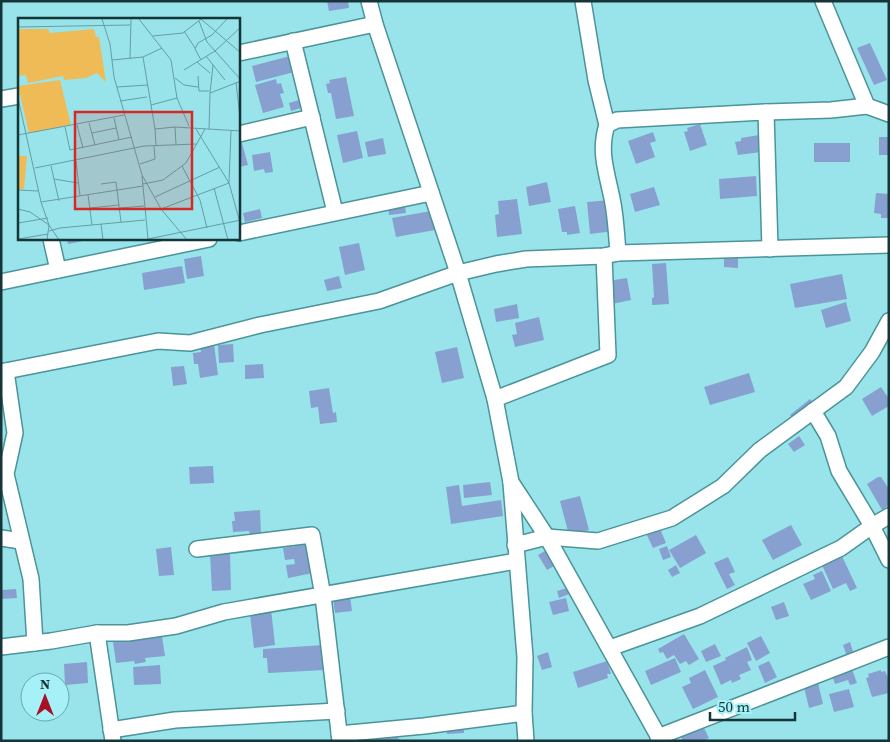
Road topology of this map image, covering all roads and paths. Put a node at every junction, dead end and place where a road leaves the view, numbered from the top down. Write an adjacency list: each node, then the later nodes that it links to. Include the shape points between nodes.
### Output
1 (368, 1): 4 (street)
2 (583, 1): 11 (street)
3 (823, 1): 7 (street)
4 (374, 24): 5 (street); 13 (street)
5 (293, 41): 6 (street); 10 (street)
6 (240, 52)
7 (867, 106): 8 (street); 9 (street)
8 (766, 112): 11 (street, via 617,120); 20 (street)
9 (889, 114)
10 (312, 117): 12 (street); 14 (street)
11 (607, 125): 21 (street, via 602,153 614,210)
12 (240, 134)
13 (431, 193): 14 (street); 23 (street)
14 (335, 212): 15 (street)
15 (240, 232)
16 (51, 240): 22 (street)
17 (199, 240): 18 (street)
18 (151, 245): 22 (street)
19 (889, 245): 20 (street)
20 (770, 249): 21 (street)
21 (611, 254): 23 (street, via 526,260); 27 (street, via 608,354)
22 (58, 270): 24 (street)
23 (458, 273): 26 (street, via 379,301 190,343 150,342); 27 (street)
24 (1, 282)
25 (889, 322): 28 (street, via 846,387)
26 (4, 372): 34 (street, via 15,433 6,474)
27 (495, 399): 29 (street)
28 (813, 411): 31 (street, via 828,436 839,471); 32 (street, via 760,450 723,486 672,518 598,541)
29 (511, 482): 32 (street); 35 (street)
30 (889, 516): 31 (street)
31 (872, 526): 37 (street); 44 (street, via 841,548 700,616)
32 (546, 537): 35 (street); 44 (street)
33 (1, 538): 34 (street)
34 (21, 541): 41 (street, via 31,579)
35 (515, 545): 38 (street)
36 (197, 549): 39 (street, via 312,535)
37 (889, 560)
38 (516, 561): 39 (street); 46 (street, via 525,657)
39 (322, 596): 40 (street, via 224,612 176,626 128,633); 45 (street)
40 (97, 633): 41 (street); 47 (street)
41 (35, 643): 42 (street)
42 (1, 647)
43 (889, 647): 49 (street)
44 (610, 648): 49 (street)
45 (337, 711): 47 (street, via 175,720); 48 (street)
46 (524, 713): 48 (street); 50 (street)
47 (112, 735)
48 (340, 737)
49 (660, 739)
50 (526, 741)

